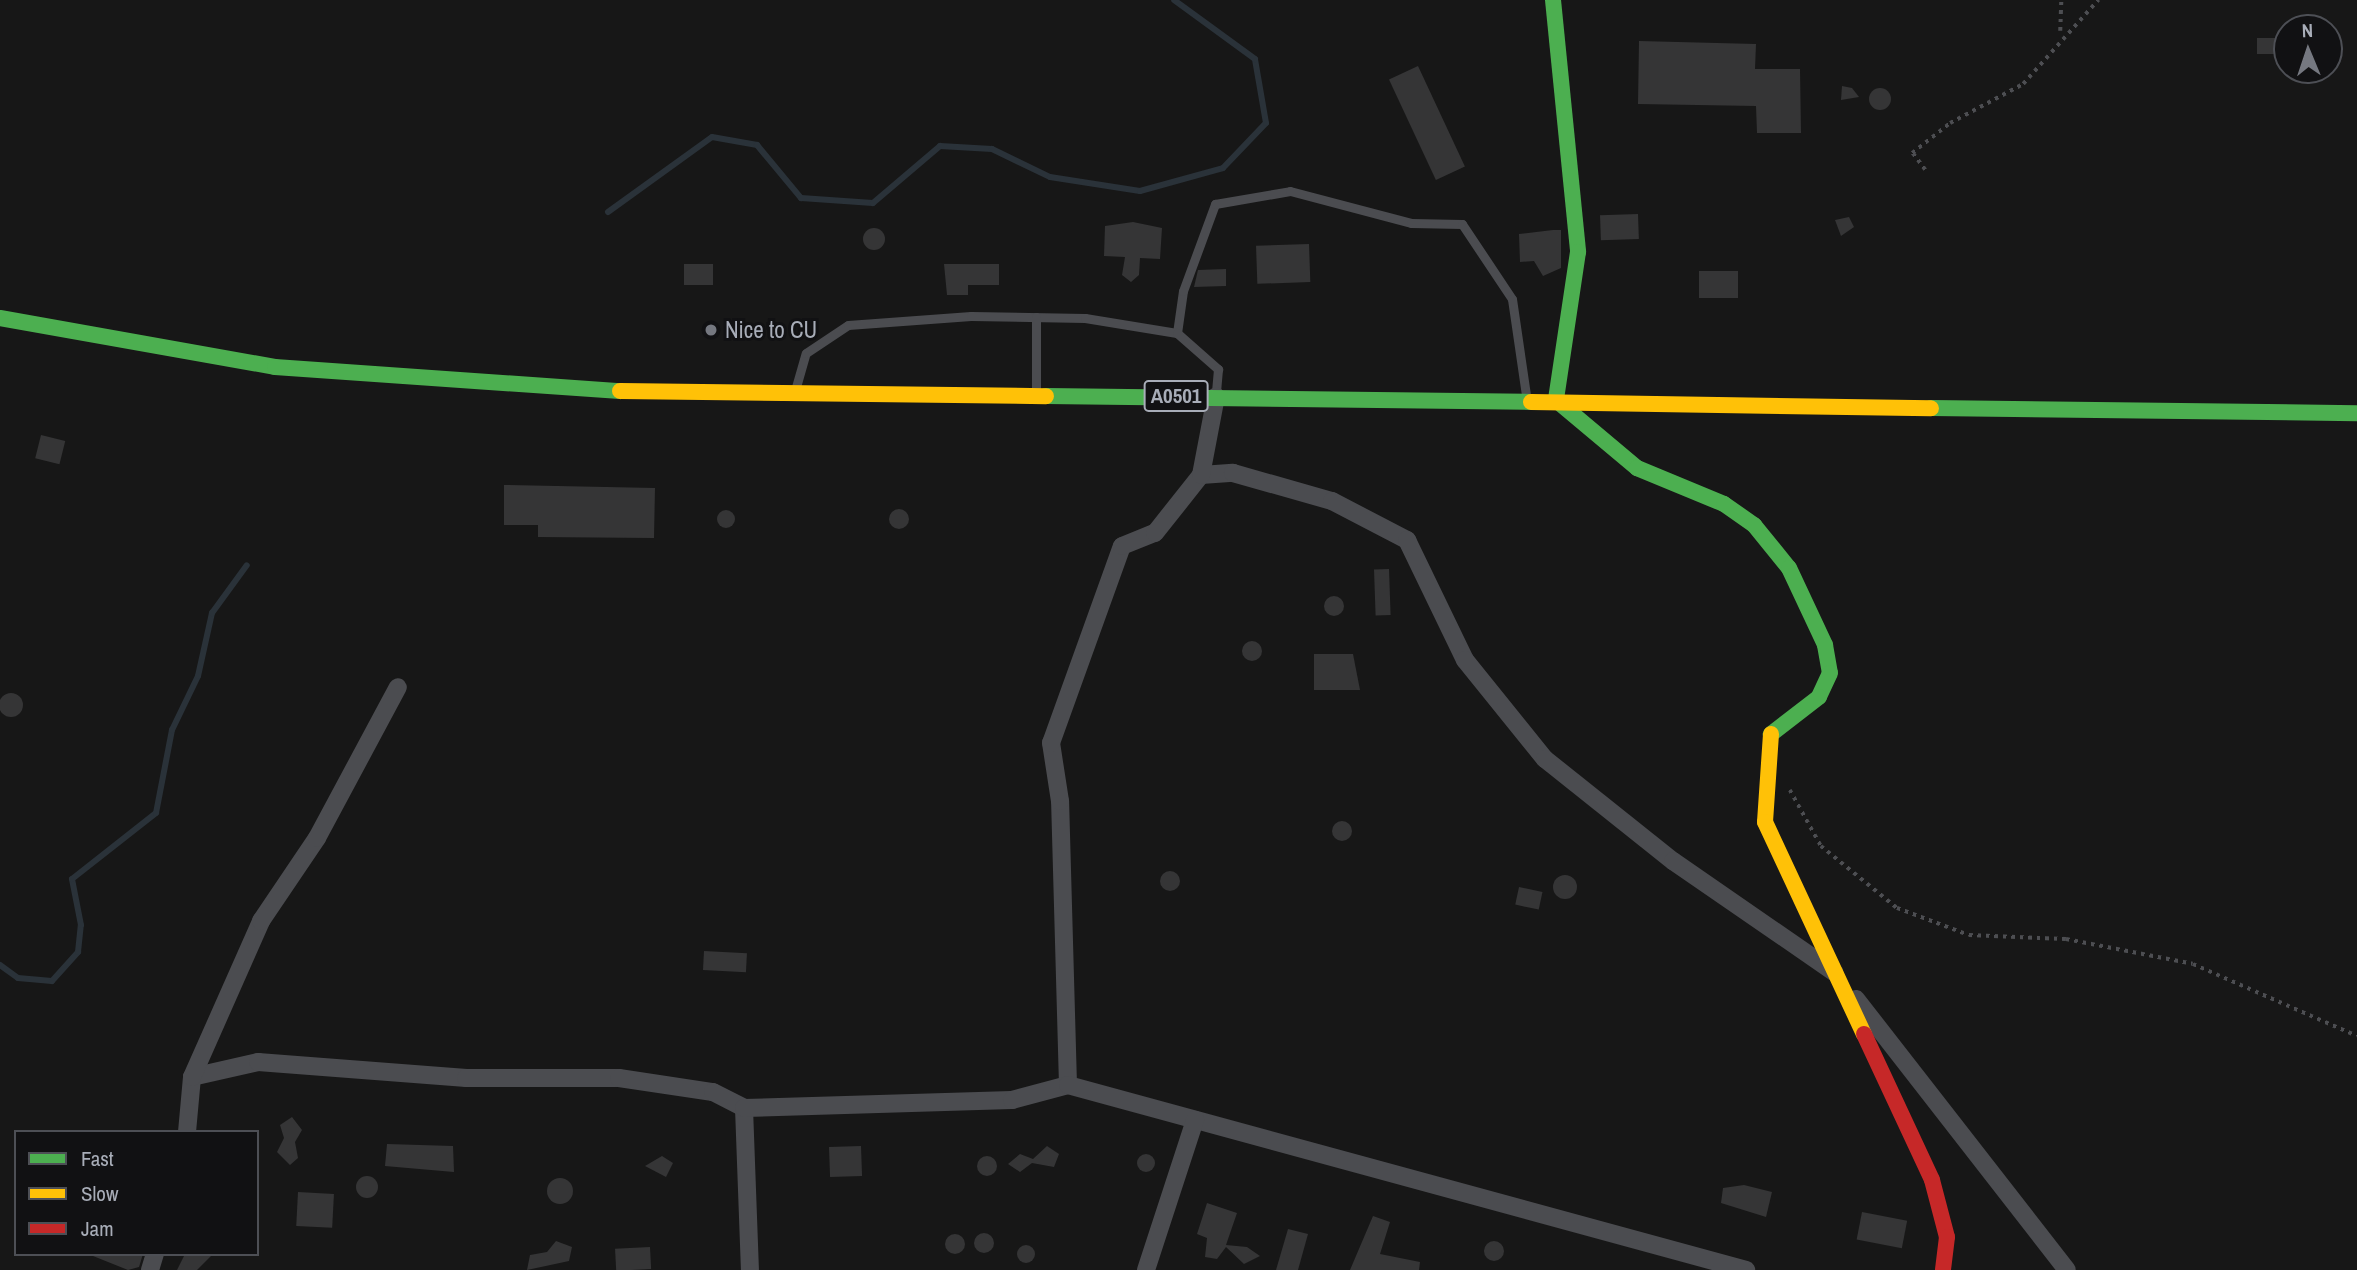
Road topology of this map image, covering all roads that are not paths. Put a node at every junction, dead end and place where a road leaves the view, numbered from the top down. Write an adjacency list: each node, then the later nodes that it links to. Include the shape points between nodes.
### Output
1 (1553, 0): 9 (main road, via 1578,251)
2 (1036, 317): 4 (lane, via 1111,321); 5 (lane, via 848,325 806,353); 6 (lane)
3 (0, 318): 5 (main road, A0501, via 275,367 374,378 559,390)
4 (1177, 333): 7 (lane, via 1217,369); 8 (lane, via 1184,291 1214,204 1290,191 1411,223 1462,224 1512,299)
5 (794, 392): 6 (main road, A0501)
6 (1036, 394): 7 (main road, A0501)
7 (1216, 396): 8 (main road, A0501); 11 (street)
8 (1526, 400): 9 (main road, A0501)
9 (1556, 400): 10 (main road, A0501); 13 (main road, via 1637,468 1724,504 1754,525 1789,568 1825,645 1830,673 1819,697 1769,736 1765,822)
10 (2357, 413)
11 (1201, 475): 13 (street, via 1233,473 1332,501 1407,540 1465,660 1545,759 1673,861); 15 (street, via 1155,533 1122,546 1051,743 1060,801)
12 (398, 687): 14 (street, via 317,838 261,921)
13 (1835, 972): 22 (main road, via 1932,1180 1947,1237); 23 (street)
14 (192, 1077): 16 (street, via 258,1062 466,1078 619,1078 713,1092); 18 (street)
15 (1068, 1085): 16 (street, via 1012,1100); 17 (street)
16 (744, 1108): 19 (street)
17 (1195, 1120): 20 (street); 21 (street)
18 (187, 1130)
19 (750, 1270)
20 (1146, 1270)
21 (1746, 1270)
22 (1943, 1270)
23 (2067, 1270)

